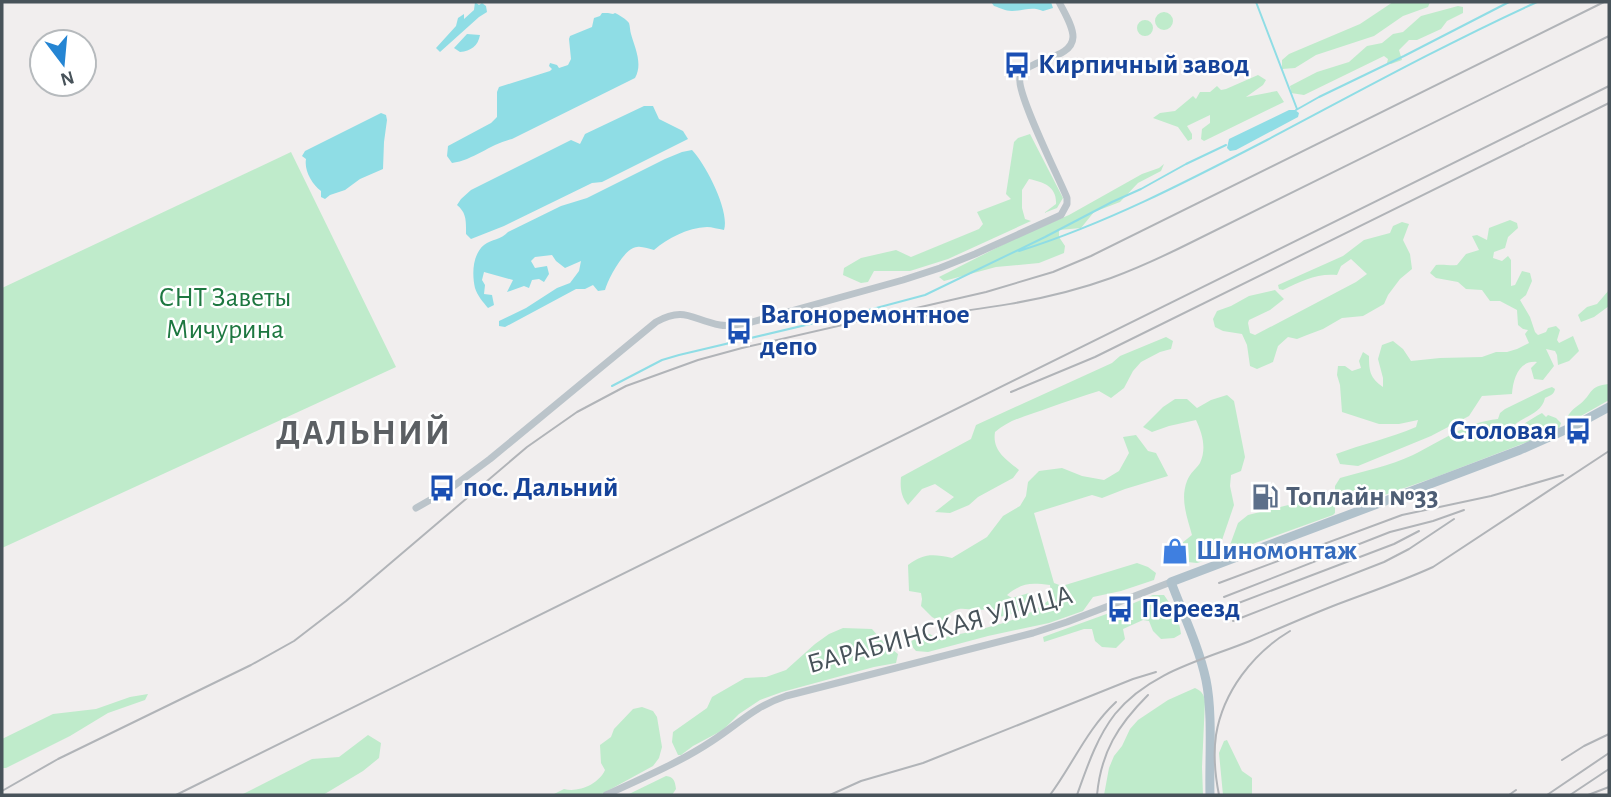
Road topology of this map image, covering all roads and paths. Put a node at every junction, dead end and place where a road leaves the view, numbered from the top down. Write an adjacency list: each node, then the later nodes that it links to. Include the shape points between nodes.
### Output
1 (1059, 2): 3 (street, via 1072,29 1072,43 1065,51 1029,67 1019,82 1067,198 1061,215 940,268 752,322 730,326 680,314 666,317 451,488)
2 (1609, 407): 4 (main road, БАРАБИНСКАЯ УЛИЦА, via 1520,450)
3 (416, 508)
4 (1171, 582): 5 (street, БАРАБИНСКАЯ УЛИЦА, via 1033,633 770,701 672,764); 6 (main road, via 1206,682)
5 (606, 795)
6 (1210, 795)

